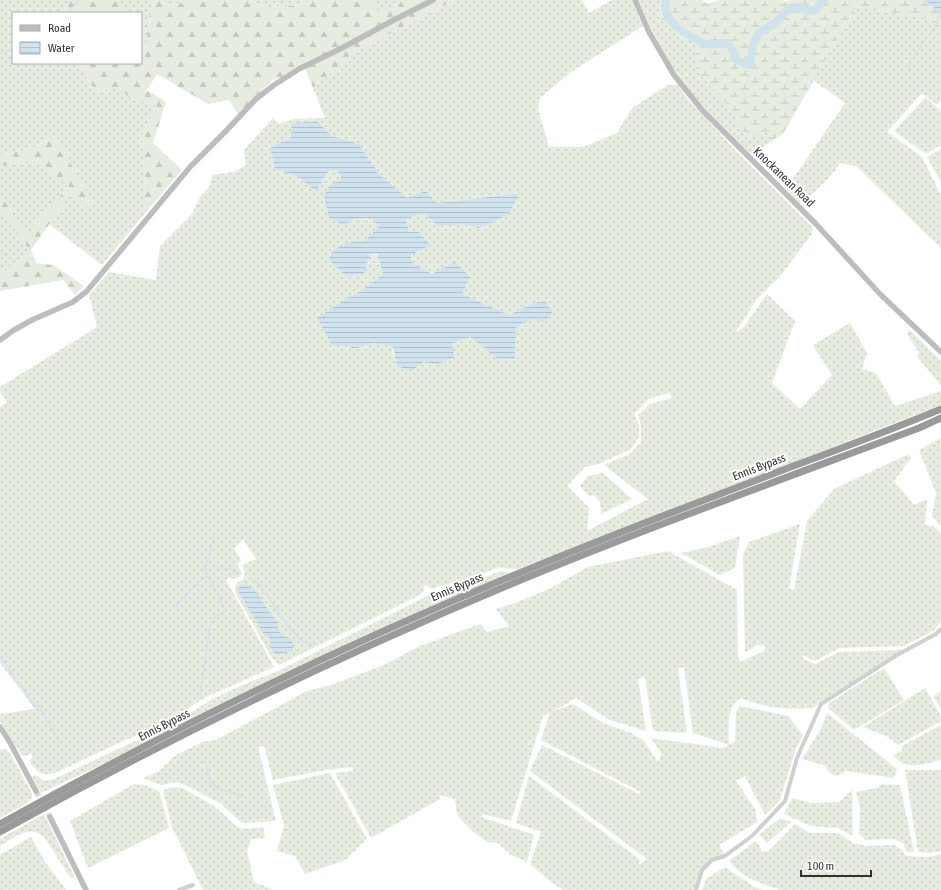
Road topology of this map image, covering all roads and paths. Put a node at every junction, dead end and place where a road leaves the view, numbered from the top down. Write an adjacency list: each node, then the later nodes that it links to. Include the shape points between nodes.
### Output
1 (433, 0): 3 (street, via 274,84 190,167 87,291 73,302 32,320)
2 (635, 0): 4 (street, Knockanean Road, via 649,32 674,75 702,110 816,224 880,294)
3 (0, 340)
4 (941, 352)
5 (941, 409): 11 (highway, Ennis Bypass, via 652,520 409,619 115,762)
6 (941, 418): 12 (highway, Ennis Bypass, via 607,545 405,630 188,733)
7 (941, 629): 16 (street, via 821,704 797,758 785,801 752,836 725,856 712,860 702,870)
8 (0, 727): 9 (street)
9 (36, 792)
10 (50, 818): 14 (street)
11 (0, 824)
12 (0, 832)
13 (193, 884): 15 (street)
14 (86, 890)
15 (179, 890)
16 (696, 890)

